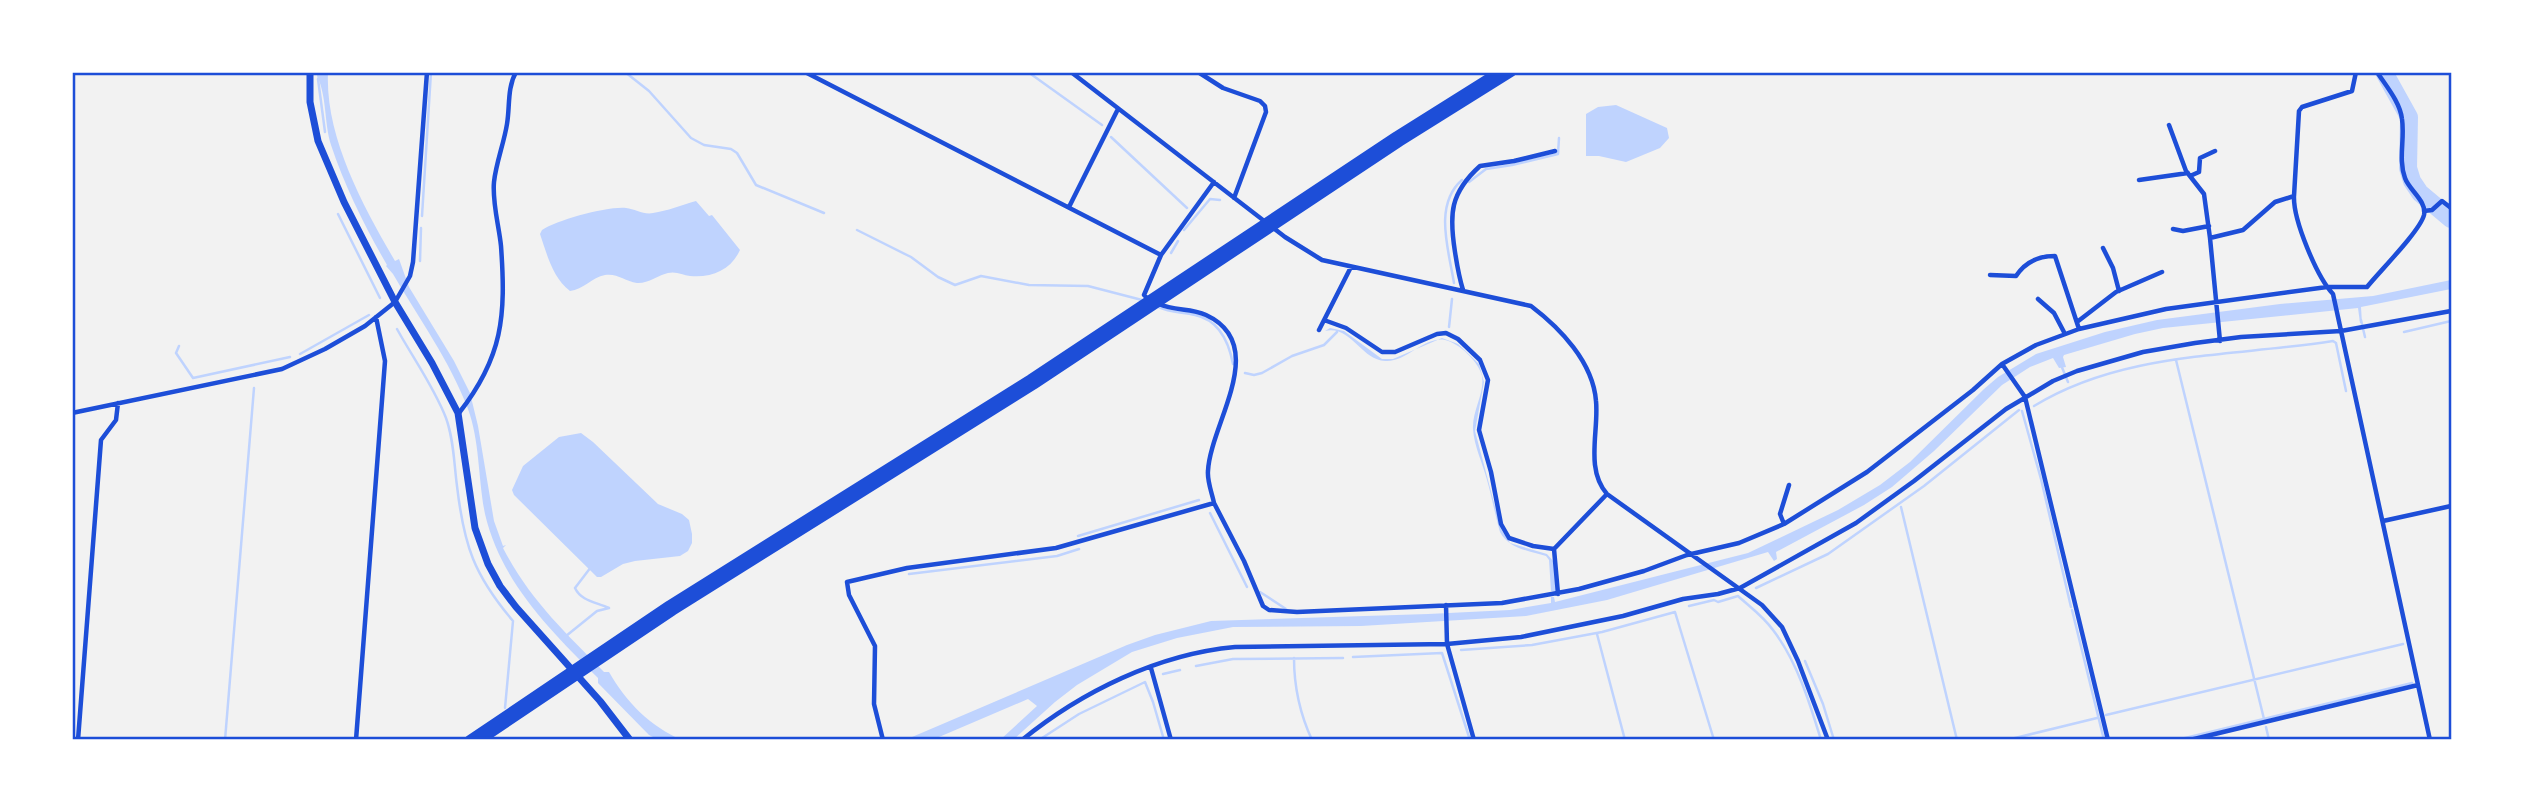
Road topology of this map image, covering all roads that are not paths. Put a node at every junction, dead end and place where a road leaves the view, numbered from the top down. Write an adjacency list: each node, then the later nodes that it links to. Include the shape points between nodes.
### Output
1 (310, 72): 36 (main road, via 318,141)
2 (427, 72): 36 (street, via 413,262)
3 (516, 72): 51 (street, via 494,182 501,247 500,330 483,380)
4 (805, 72): 21 (street)
5 (1071, 72): 11 (street)
6 (1198, 72): 20 (street, via 1265,106)
7 (1498, 72): 13 (highway)
8 (1512, 72): 13 (highway)
9 (2356, 72): 19 (street, via 2353,91 2299,111)
10 (2377, 72): 23 (street, via 2400,110 2402,169)
11 (1118, 109): 18 (street); 21 (street)
12 (2169, 125): 16 (street)
13 (1398, 139): 64 (highway, via 1114,328)
14 (1555, 151): 33 (street, via 1479,166 1462,186 1451,218)
15 (2215, 151): 16 (street, via 2200,158 2199,172)
16 (2189, 175): 17 (street); 24 (street, via 2204,194)
17 (2139, 180)
18 (1214, 182): 20 (street); 28 (street)
19 (2294, 196): 26 (street, via 2275,202 2243,230); 32 (street, via 2308,248)
20 (1234, 198): 29 (street, via 1322,260)
21 (1069, 207): 28 (street)
22 (2451, 208): 23 (street, via 2442,201)
23 (2424, 211): 32 (street, via 2419,226 2367,287)
24 (2208, 226): 25 (street); 26 (street)
25 (2173, 229)
26 (2210, 238): 37 (street)
27 (2103, 248): 34 (street)
28 (1161, 255): 54 (street, via 1146,298 1206,315 1233,339 1232,389 1208,472)
29 (1351, 267): 33 (street); 40 (street)
30 (2162, 272): 34 (street)
31 (1990, 275): 41 (street, via 2016,276 2033,260 2055,257)
32 (2327, 287): 37 (street); 42 (street, via 2333,294)
33 (1463, 290): 53 (street, via 1531,306 1576,352 1590,376 1596,400 1596,473)
34 (2119, 291): 41 (street)
35 (2038, 299): 45 (street, via 2054,313)
36 (395, 303): 39 (street); 51 (main road)
37 (2217, 303): 43 (street, via 2166,309); 46 (street)
38 (2451, 311): 42 (street)
39 (376, 317): 49 (street, via 326,349 282,369); 68 (street, via 385,361)
40 (1324, 320): 44 (street); 58 (street, via 1346,328 1382,352 1395,352 1446,333 1480,360 1488,380 1479,430 1502,524 1509,538)
41 (2077, 322): 43 (street)
42 (2340, 328): 46 (street); 56 (street)
43 (2079, 329): 45 (street)
44 (1319, 330)
45 (2065, 334): 47 (street)
46 (2220, 341): 48 (street, via 2105,361)
47 (2002, 364): 48 (street); 57 (street, via 1867,472)
48 (2025, 397): 60 (street, via 1856,523); 77 (street)
49 (118, 403): 50 (street); 67 (street, via 116,420 101,440)
50 (72, 413)
51 (458, 414): 71 (main road, via 475,528 488,564 516,607)
52 (1789, 485): 57 (street, via 1780,514)
53 (1607, 494): 58 (street); 59 (street)
54 (1214, 503): 62 (street, via 1265,609 1314,612); 72 (street, via 1056,548 907,568 847,582 875,646 874,704)
55 (2451, 506): 56 (street)
56 (2384, 521): 66 (street)
57 (1784, 524): 59 (street, via 1739,543)
58 (1554, 548): 61 (street)
59 (1694, 554): 60 (street); 61 (street)
60 (1740, 588): 63 (street, via 1521,637); 76 (street, via 1782,627)
61 (1558, 594): 62 (street)
62 (1446, 605): 63 (street)
63 (1447, 644): 65 (street, via 1235,647 1200,652); 75 (street)
64 (613, 648): 69 (highway); 70 (highway)
65 (1151, 668): 73 (street, via 1095,692); 74 (street)
66 (2418, 685): 78 (street); 79 (street)
67 (78, 740)
68 (356, 740)
69 (469, 740)
70 (481, 740)
71 (630, 740)
72 (883, 740)
73 (1022, 740)
74 (1171, 740)
75 (1474, 740)
76 (1828, 740)
77 (2108, 740)
78 (2190, 740)
79 (2430, 740)

